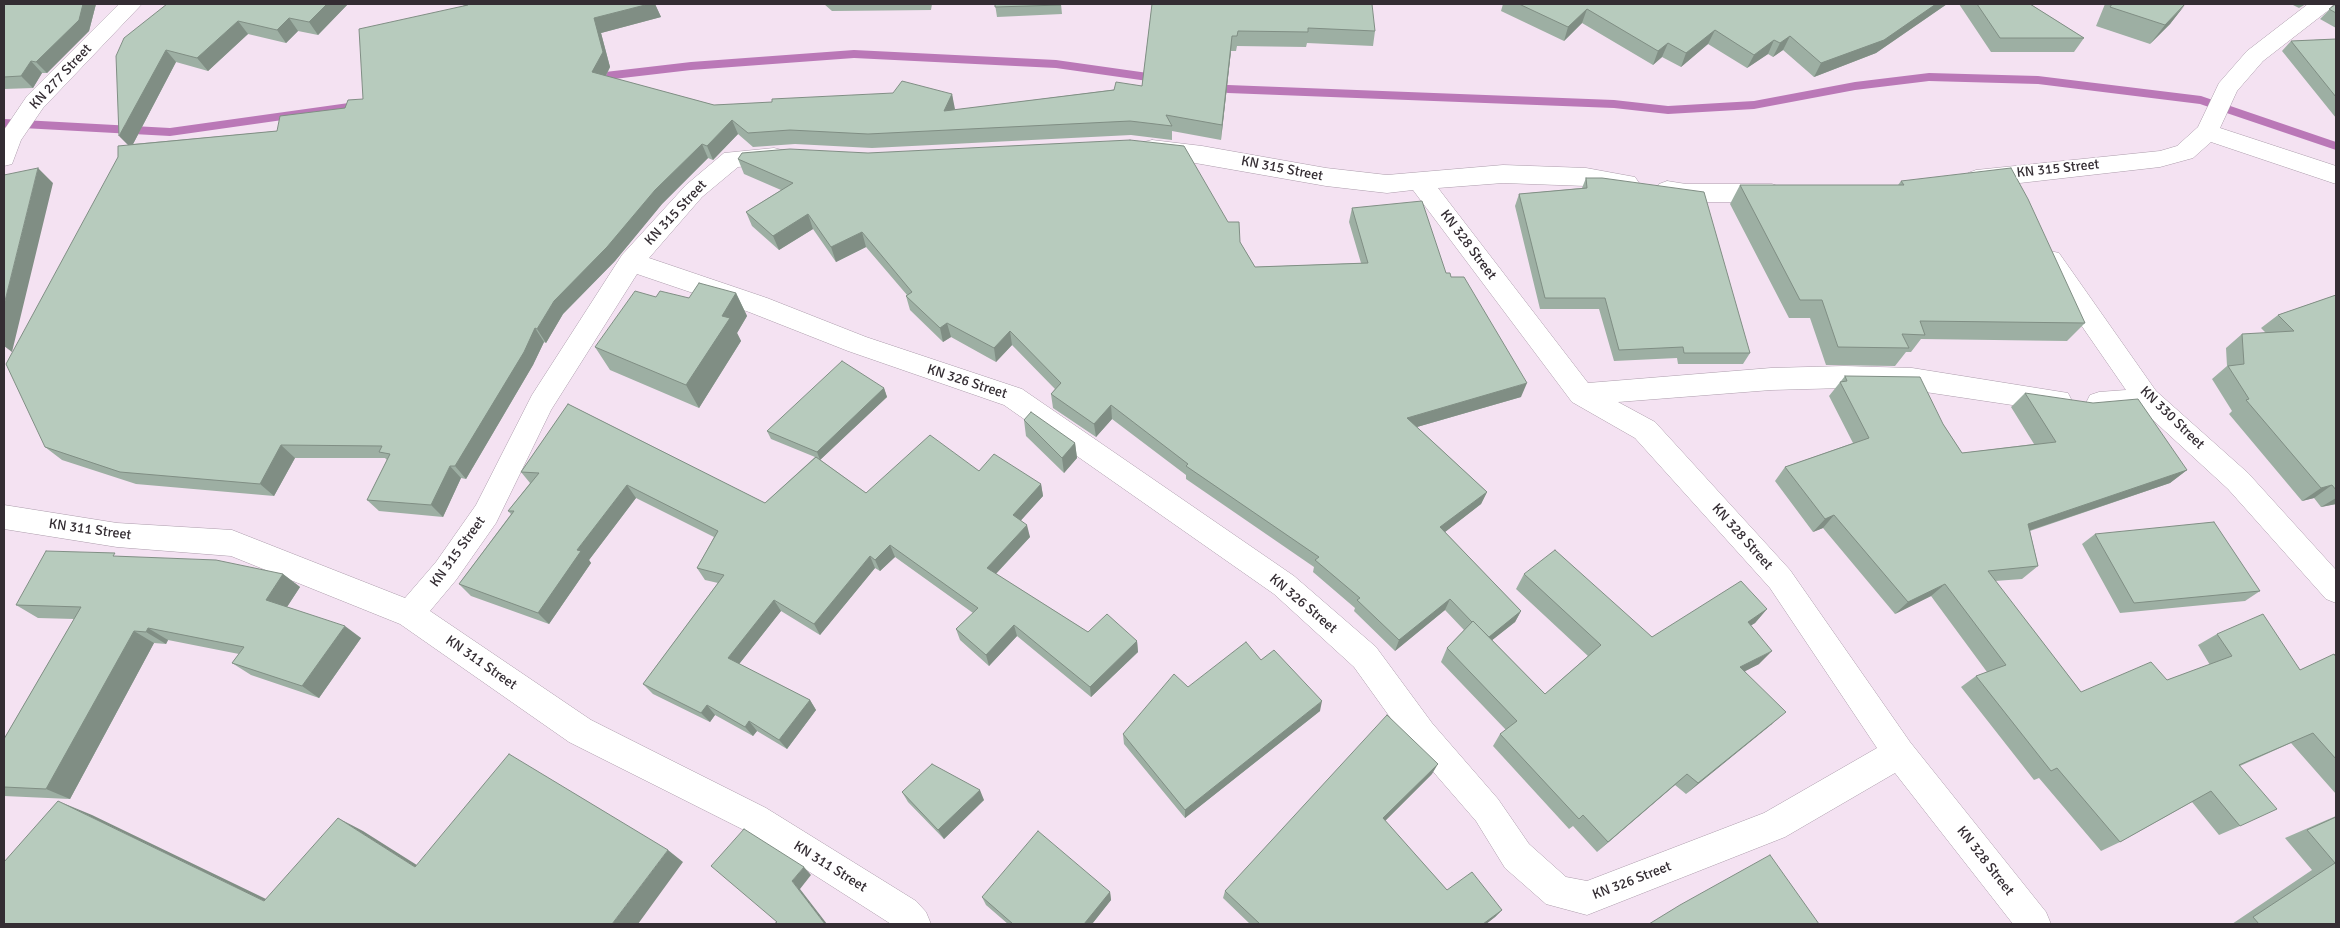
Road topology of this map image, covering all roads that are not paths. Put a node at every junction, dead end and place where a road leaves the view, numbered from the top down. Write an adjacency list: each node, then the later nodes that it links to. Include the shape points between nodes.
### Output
1 (132, 4): 6 (street, KN 277 Street, via 35,102 10,139)
2 (2322, 4): 3 (street, KN 315 Street, via 2255,56 2227,88)
3 (2207, 132): 7 (street, KN 315 Street, via 2185,152 2160,158); 8 (street)
4 (1131, 145): 9 (street, KN 315 Street, via 1202,154 1326,178 1387,184)
5 (795, 154): 14 (street, KN 315 Street, via 732,159 694,191)
6 (4, 158)
7 (2004, 175): 10 (street, KN 315 Street); 12 (street)
8 (2336, 175)
9 (1420, 182): 11 (street, KN 315 Street, via 1503,174 1586,177 1686,192); 15 (street, KN 328 Street)
10 (1952, 183)
11 (1796, 193)
12 (2018, 201)
13 (2037, 236): 16 (street, KN 330 Street, via 2056,272)
14 (631, 262): 19 (street, KN 315 Street, via 542,403 486,514 446,571); 20 (street, KN 326 Street, via 1014,397 1284,585 1365,657 1421,734 1487,810 1517,856 1558,892 1587,898 1774,826)
15 (1581, 394): 16 (street, via 1771,378 1844,377 1912,378 2078,404); 20 (street, KN 328 Street, via 1645,430 1780,579)
16 (2148, 398): 18 (street, KN 330 Street, via 2238,481)
17 (4, 517): 19 (street, KN 311 Street, via 117,535 232,543)
18 (2336, 590)
19 (410, 614): 21 (street, KN 311 Street, via 580,731 755,819 904,913)
20 (1899, 753): 22 (street, KN 328 Street)
21 (914, 924)
22 (2034, 924)

